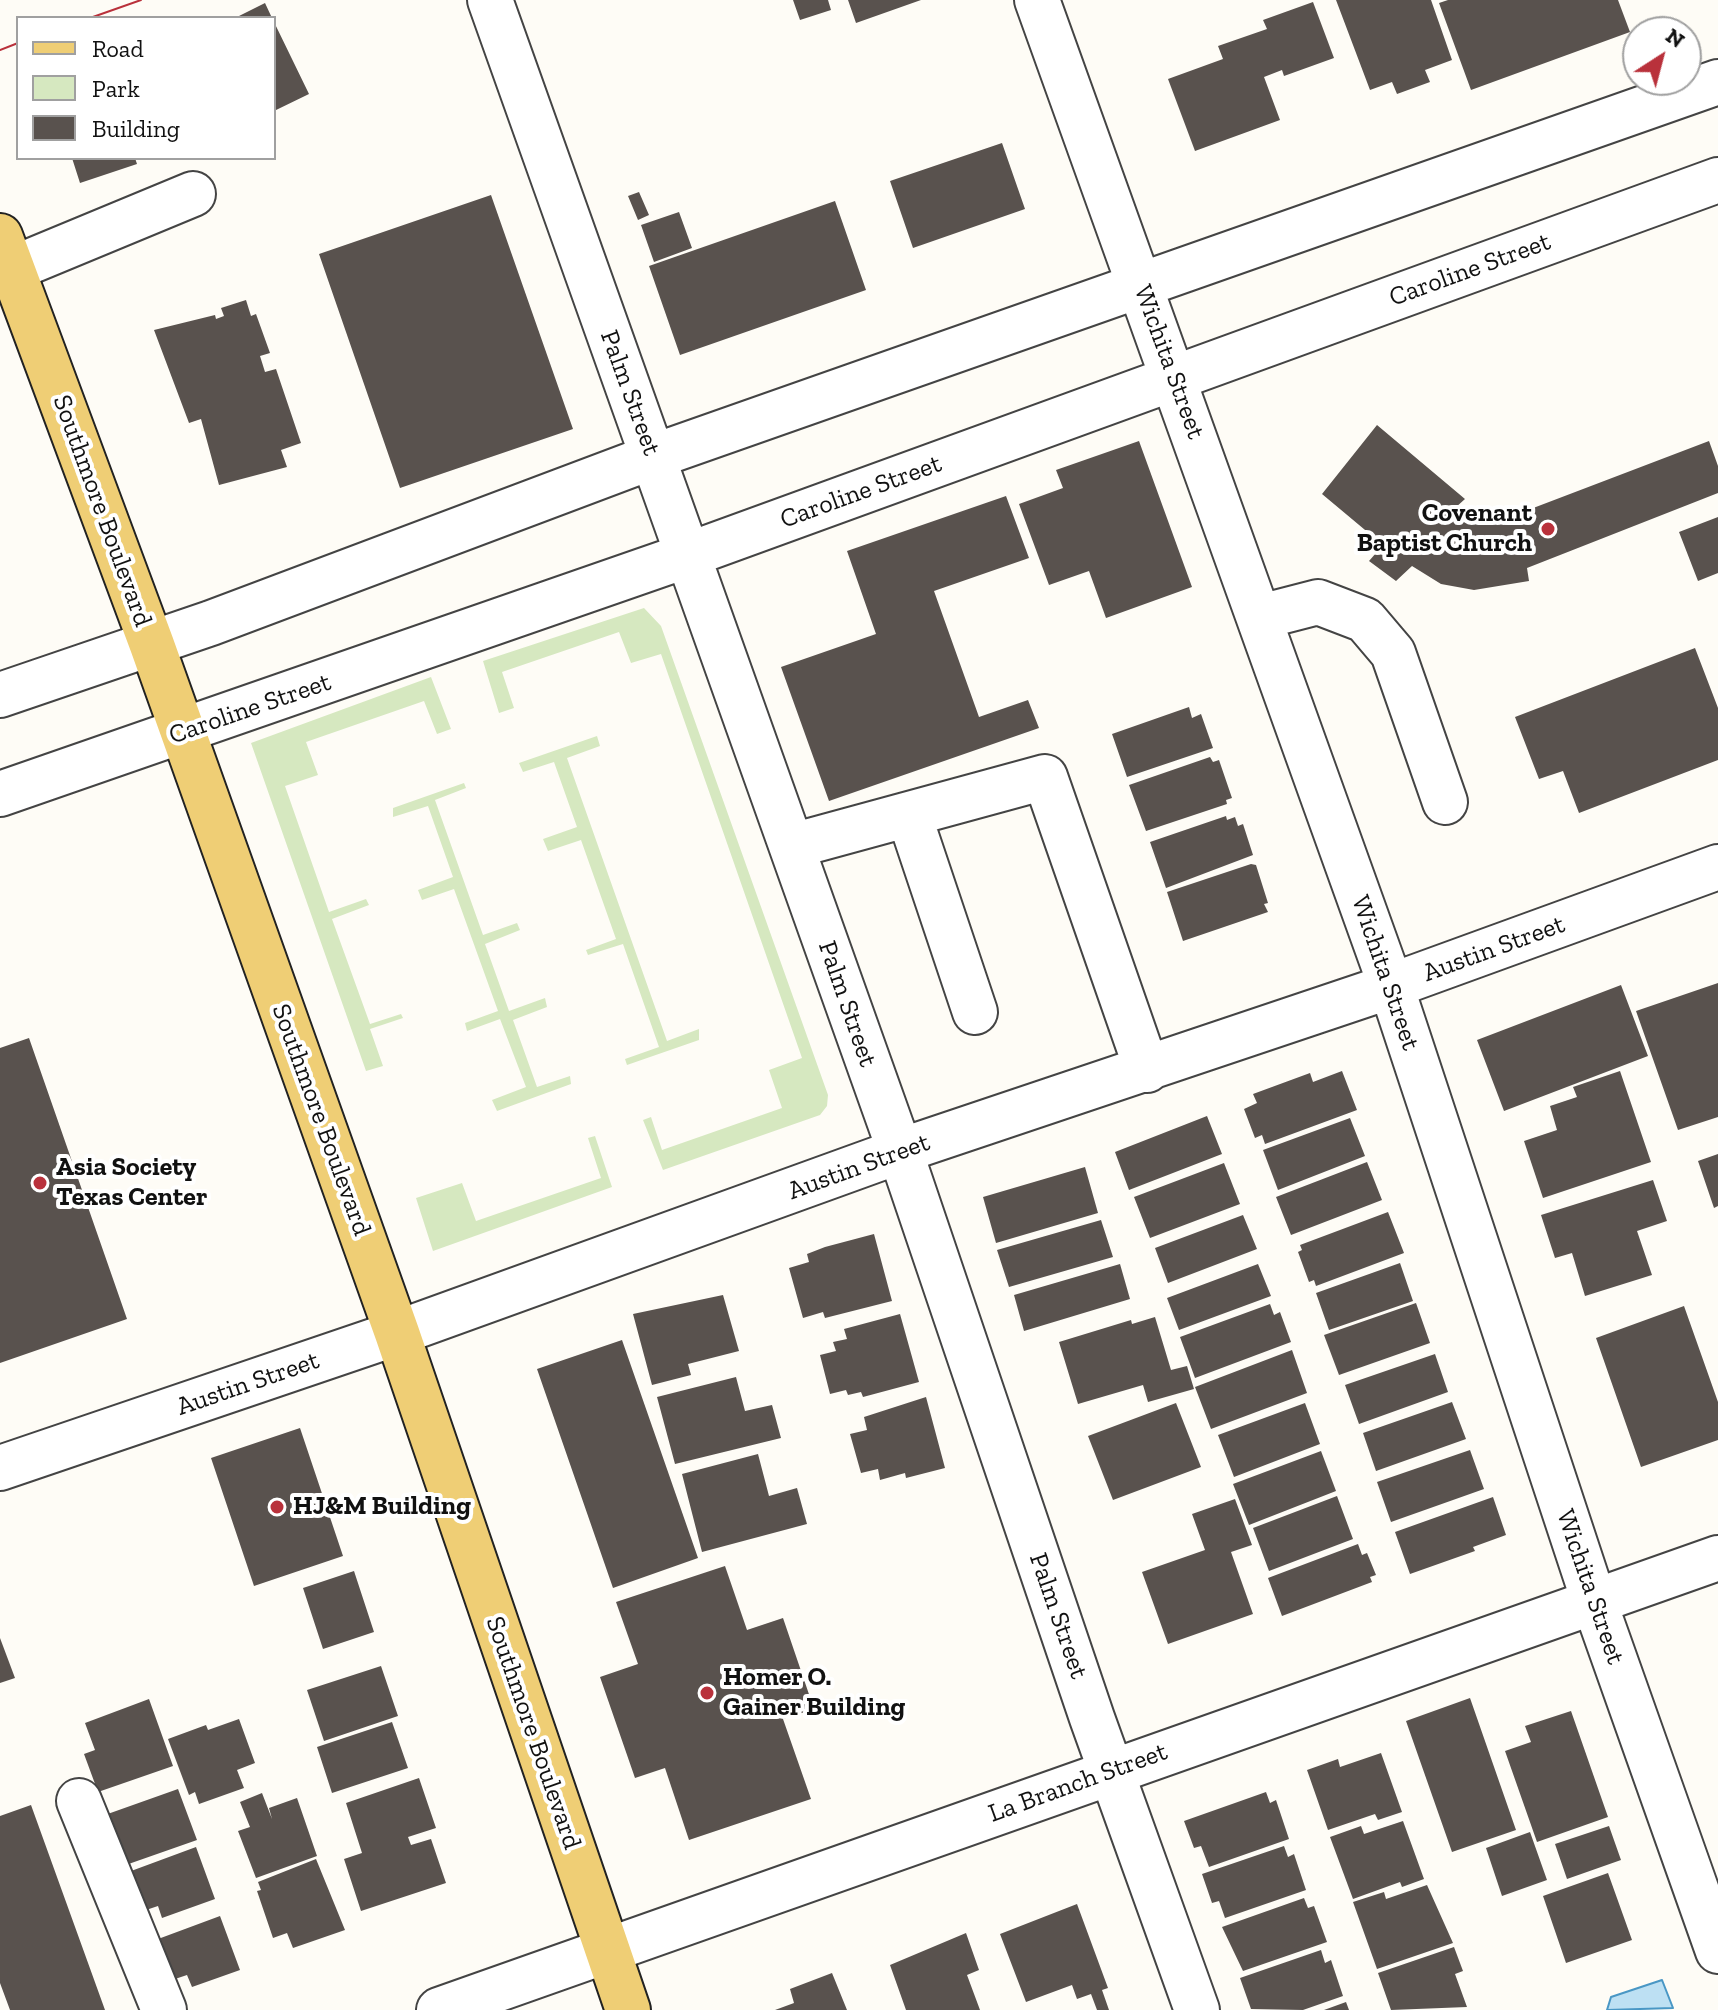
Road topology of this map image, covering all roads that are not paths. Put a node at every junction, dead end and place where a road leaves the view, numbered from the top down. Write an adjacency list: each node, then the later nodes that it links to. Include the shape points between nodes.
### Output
1 (490, 0): 9 (street, Palm Street)
2 (1037, 0): 7 (street, Wichita Street)
3 (1718, 82): 7 (street)
4 (1718, 180): 8 (street, Caroline Street)
5 (193, 194): 6 (street)
6 (6, 252): 12 (main road, Southmore Boulevard)
7 (1142, 284): 8 (street, Wichita Street); 9 (street)
8 (1175, 377): 10 (street, Caroline Street); 11 (street, Wichita Street)
9 (652, 457): 10 (street, Palm Street); 12 (street)
10 (688, 555): 14 (street, Caroline Street); 18 (street, Palm Street)
11 (1260, 617): 16 (street, via 1318,602 1365,620 1393,653); 20 (street, Wichita Street)
12 (152, 645): 13 (street); 14 (main road, Southmore Boulevard)
13 (0, 695)
14 (183, 733): 15 (street, Caroline Street); 24 (main road, Southmore Boulevard)
15 (0, 794)
16 (1445, 802)
17 (909, 815): 18 (street); 21 (street); 22 (street, via 1045,777)
18 (792, 846): 23 (street, Palm Street)
19 (1718, 867): 20 (street, Austin Street)
20 (1391, 986): 22 (street, Austin Street); 27 (street, Wichita Street)
21 (975, 1012)
22 (1147, 1070): 23 (street, Austin Street)
23 (900, 1151): 24 (street, Austin Street); 28 (street, Palm Street)
24 (397, 1333): 25 (street, Austin Street); 31 (main road, Southmore Boulevard)
25 (0, 1468)
26 (1718, 1558): 27 (street, La Branch Street)
27 (1594, 1601): 28 (street, La Branch Street); 30 (street, Wichita Street)
28 (1111, 1771): 31 (street, La Branch Street); 35 (street, Palm Street)
29 (79, 1801): 32 (street)
30 (1718, 1951)
31 (607, 1952): 33 (street, La Branch Street); 34 (main road, Southmore Boulevard)
32 (164, 2010)
33 (439, 2010)
34 (628, 2010)
35 (1197, 2010)

